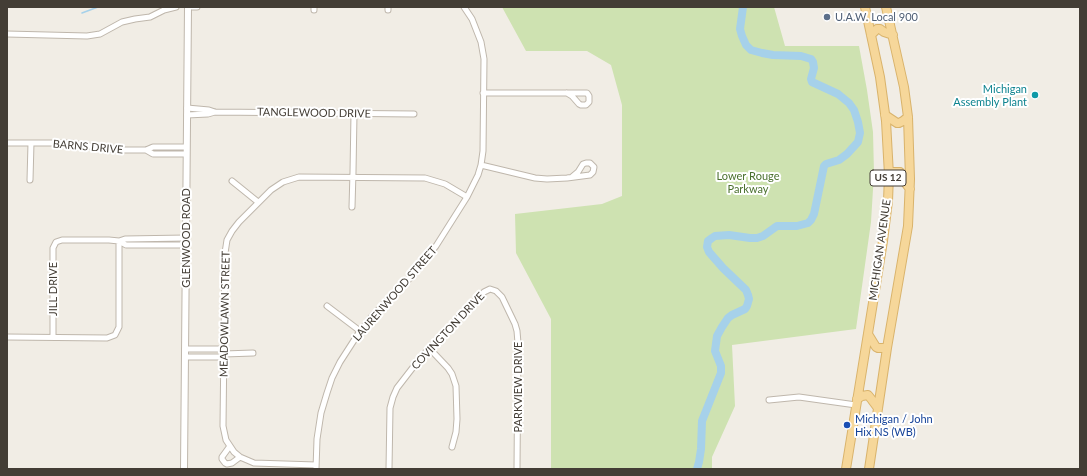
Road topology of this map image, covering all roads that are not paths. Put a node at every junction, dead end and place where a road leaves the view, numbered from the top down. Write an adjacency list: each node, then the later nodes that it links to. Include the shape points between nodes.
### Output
1 (176, 7): 8 (street, via 122,22 100,34)
2 (188, 7): 13 (street, GLENWOOD ROAD)
3 (192, 7): 4 (street)
4 (198, 7)
5 (464, 7): 11 (street, LAURENWOOD STREET, via 482,48)
6 (865, 7): 9 (main road, MICHIGAN AVENUE / US 12)
7 (886, 7): 10 (main road, MICHIGAN AVENUE / US 12)
8 (7, 34)
9 (871, 35): 10 (main road, via 880,29); 16 (main road, MICHIGAN AVENUE / US 12)
10 (893, 35): 17 (main road, MICHIGAN AVENUE / US 12)
11 (483, 93): 12 (street); 21 (street, LAURENWOOD STREET)
12 (566, 93)
13 (187, 112): 14 (street, TANGLEWOOD DRIVE, via 209,110); 20 (street, GLENWOOD ROAD)
14 (354, 114): 15 (street, TANGLEWOOD DRIVE); 23 (street)
15 (414, 114)
16 (886, 115): 17 (main road, via 896,123); 22 (main road, MICHIGAN AVENUE / US 12)
17 (908, 117): 27 (main road, MICHIGAN AVENUE / US 12)
18 (7, 143): 19 (street, BARNS DRIVE)
19 (31, 143): 20 (street, BARNS DRIVE, via 71,143 108,150 146,150 153,147); 25 (street)
20 (186, 151): 31 (street, GLENWOOD ROAD)
21 (481, 165): 24 (street, via 539,179); 28 (street, LAURENWOOD STREET)
22 (889, 175): 27 (main road, via 900,172); 37 (main road, MICHIGAN AVENUE / US 12, via 885,225)
23 (353, 177): 28 (street, MEADOWLAWN STREET, via 425,178 445,184); 29 (street, MEADOWLAWN STREET, via 292,179 276,186); 30 (street)
24 (572, 177)
25 (30, 180)
26 (232, 181): 29 (street)
27 (910, 189): 41 (main road, MICHIGAN AVENUE / US 12, via 908,226)
28 (467, 197): 36 (street, LAURENWOOD STREET, via 426,260)
29 (258, 202): 43 (street, MEADOWLAWN STREET, via 235,227 226,247)
30 (352, 208)
31 (186, 238): 32 (street); 33 (street, GLENWOOD ROAD)
32 (119, 241): 33 (street, via 126,245); 39 (street, via 118,331 107,338); 39 (street, JILL DRIVE, via 55,242)
33 (186, 245): 42 (street, GLENWOOD ROAD)
34 (492, 289): 40 (street, COVINGTON DRIVE, via 484,292); 55 (street, PARKVIEW DRIVE, via 502,297 517,331)
35 (327, 306): 36 (street)
36 (360, 331): 52 (street, LAURENWOOD STREET, via 340,362 327,393 318,430)
37 (868, 334): 41 (main road, via 876,347); 47 (main road, MICHIGAN AVENUE / US 12)
38 (7, 337): 39 (street)
39 (53, 337)
40 (429, 348): 50 (street, via 448,368 456,386 456,432); 54 (street, COVINGTON DRIVE, via 400,383 393,397 390,414)
41 (887, 348): 48 (main road, MICHIGAN AVENUE / US 12)
42 (185, 349): 43 (street); 45 (street, GLENWOOD ROAD)
43 (224, 353): 44 (street); 45 (street); 49 (street, MEADOWLAWN STREET, via 223,426)
44 (253, 353)
45 (185, 356): 53 (street, GLENWOOD ROAD)
46 (769, 400): 47 (street, via 800,397)
47 (857, 402): 48 (main road, via 868,394); 56 (main road, MICHIGAN AVENUE / US 12)
48 (878, 408): 57 (main road, MICHIGAN AVENUE / US 12)
49 (230, 446): 51 (street, MEADOWLAWN STREET); 51 (street, via 222,457 223,461 227,464 232,463)
50 (452, 448)
51 (240, 457): 52 (street, MEADOWLAWN STREET, via 259,464)
52 (316, 467)
53 (184, 469)
54 (389, 469)
55 (517, 469)
56 (846, 469)
57 (869, 469)

